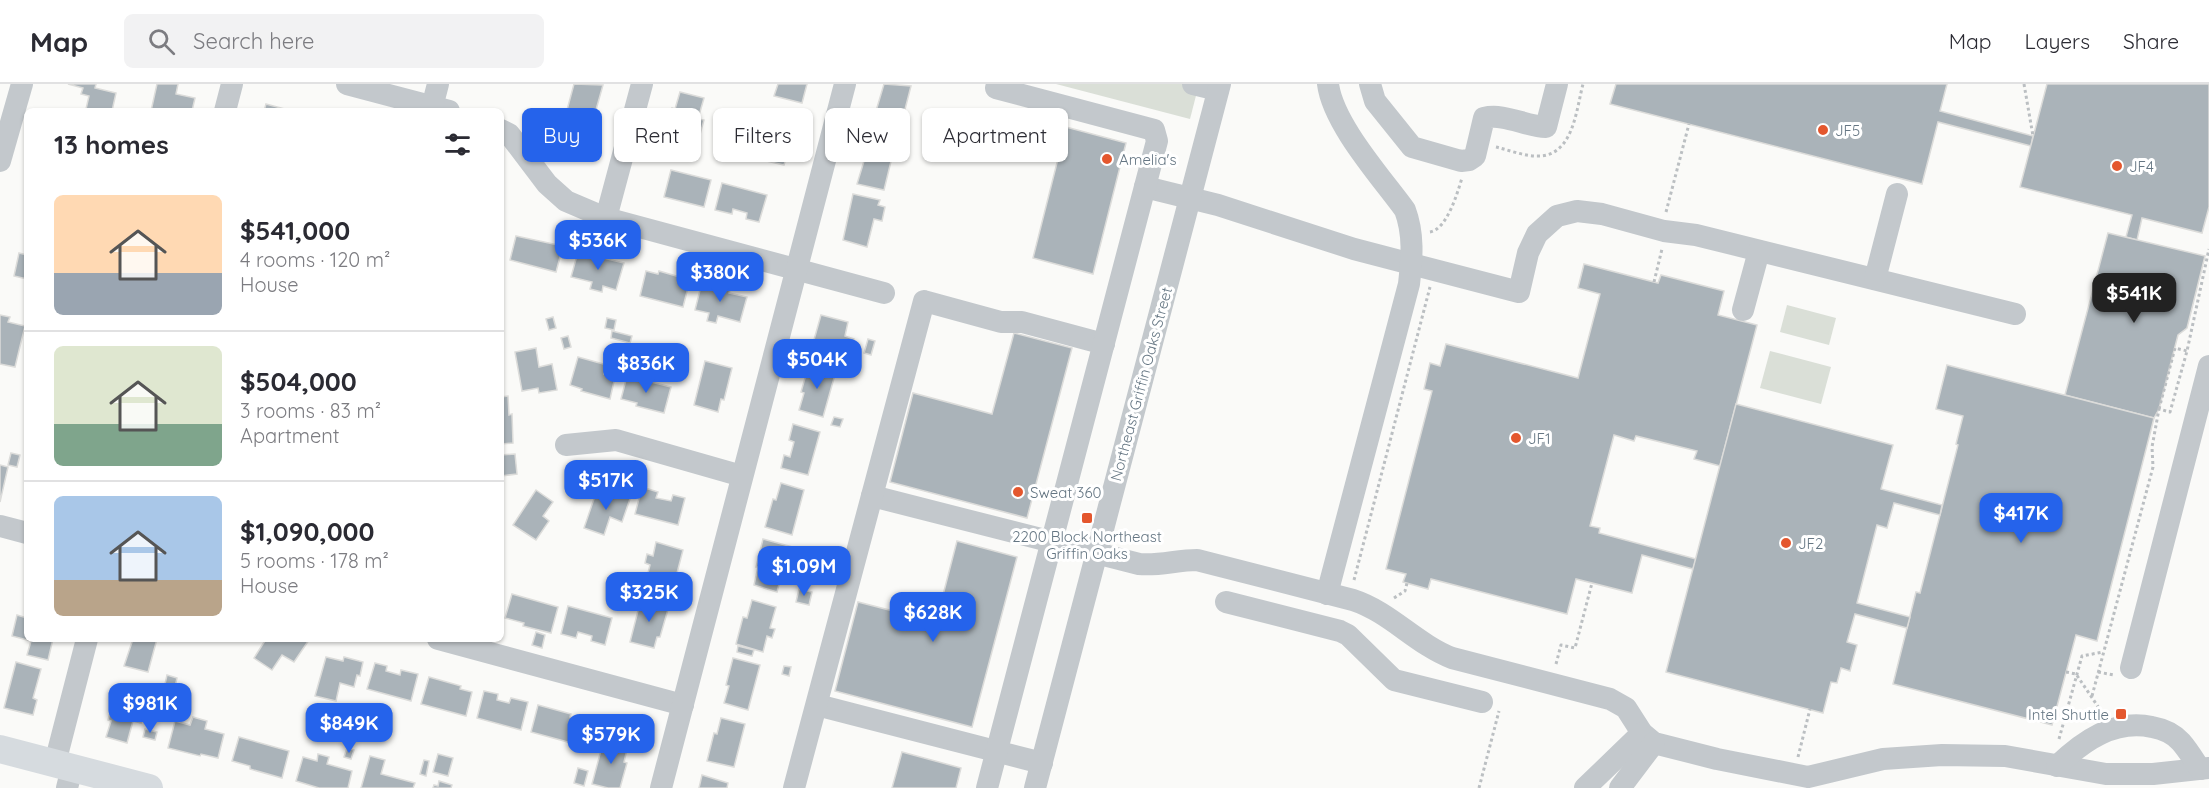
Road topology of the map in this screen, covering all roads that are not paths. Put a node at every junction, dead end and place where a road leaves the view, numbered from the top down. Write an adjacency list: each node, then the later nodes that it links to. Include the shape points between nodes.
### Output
1 (22, 84): 17 (street)
2 (232, 84): 13 (street)
3 (347, 84): 14 (street)
4 (438, 84): 15 (street)
5 (642, 84): 21 (street)
6 (845, 84): 24 (street)
7 (1193, 84): 11 (street)
8 (1328, 84): 23 (street, via 1333,106 1348,131 1405,210 1411,231)
9 (1370, 84): 10 (street, via 1375,101 1412,147 1461,161 1475,156 1493,118 1546,127)
10 (1557, 84)
11 (1219, 87): 20 (street, Northeast Griffin Oaks Street)
12 (996, 88): 18 (street, via 1154,130 1157,141)
13 (226, 108)
14 (433, 108)
15 (437, 108)
16 (504, 132): 21 (street, via 566,201)
17 (0, 161)
18 (1145, 186): 20 (street); 29 (street)
19 (1898, 194): 25 (street)
20 (1190, 198): 23 (street); 37 (street, Northeast Griffin Oaks Street)
21 (606, 218): 24 (street)
22 (1759, 251): 23 (street, via 1577,211 1557,216 1537,234 1519,292); 25 (street); 27 (street)
23 (1412, 264): 38 (street)
24 (796, 269): 26 (street); 32 (street)
25 (1875, 279): 28 (street)
26 (884, 293)
27 (1743, 310)
28 (2015, 314)
29 (1104, 344): 33 (street, via 924,301); 36 (street)
30 (2209, 366): 42 (street)
31 (566, 445): 32 (street, via 616,440)
32 (742, 476): 43 (street)
33 (872, 496): 36 (street); 44 (street)
34 (0, 526): 35 (street)
35 (24, 532)
36 (1051, 543): 37 (street); 48 (street)
37 (1096, 552): 38 (street, via 1150,565 1197,560); 50 (street, Northeast Griffin Oaks Street)
38 (1327, 594): 46 (street, via 1365,604 1428,648 1452,658 1610,699 1626,708)
39 (1226, 602): 45 (street, via 1340,631 1394,680)
40 (87, 642): 52 (street)
41 (449, 642): 43 (street)
42 (2132, 668)
43 (683, 705): 54 (street)
44 (817, 705): 48 (street); 55 (street)
45 (1491, 705)
46 (1648, 738): 49 (street, via 1727,761 1808,777 1883,759 1942,755); 58 (street); 59 (street)
47 (0, 749): 52 (main road)
48 (997, 751): 50 (street); 56 (street)
49 (2057, 757): 51 (street, via 2116,774); 51 (street, via 2111,728 2140,724 2164,729 2181,741)
50 (1042, 763): 57 (street, Northeast Griffin Oaks Street)
51 (2205, 769)
52 (65, 773): 53 (main road)
53 (149, 788)
54 (661, 788)
55 (794, 788)
56 (987, 788)
57 (1035, 788)
58 (1586, 788)
59 (1620, 788)

